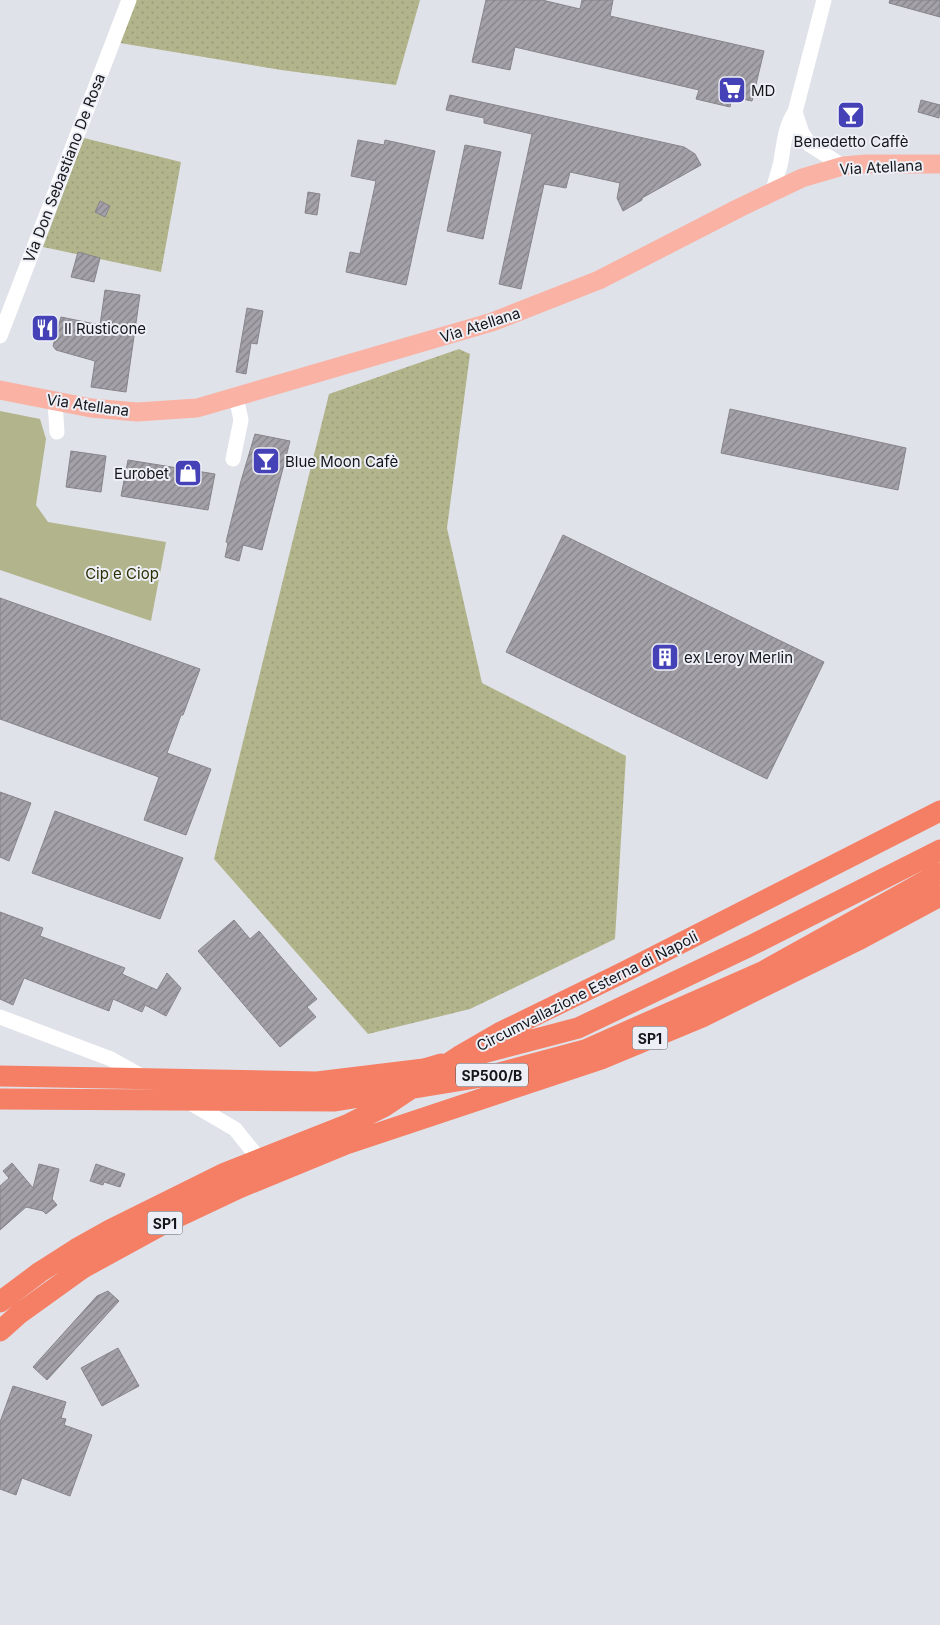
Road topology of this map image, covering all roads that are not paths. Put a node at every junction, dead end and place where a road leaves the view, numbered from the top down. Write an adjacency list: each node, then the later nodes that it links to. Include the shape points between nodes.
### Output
1 (129, 0): 7 (street, Via Don Sebastiano De Rosa)
2 (824, 0): 3 (street)
3 (795, 112): 5 (street, via 810,145); 6 (street, via 789,121)
4 (940, 164): 5 (main road, Via Atellana)
5 (843, 166): 6 (main road, Via Atellana, via 802,178)
6 (773, 192): 9 (main road, Via Atellana, via 598,280 534,306 492,322)
7 (0, 336)
8 (0, 390): 10 (main road, Via Atellana)
9 (236, 398): 10 (main road, Via Atellana, via 197,408 137,412); 12 (street, via 241,420)
10 (55, 402): 11 (street)
11 (57, 432)
12 (232, 459)
13 (940, 811): 19 (highway, Circumvallazione Esterna di Napoli / SP1, via 499,1033 364,1117)
14 (937, 859): 17 (highway, SP500/B, via 578,1028 424,1069 317,1082); 18 (highway, SP500/B, via 764,971 585,1050 488,1076 335,1101)
15 (940, 896): 21 (highway, SP1, via 702,1016 601,1059 346,1144 239,1188 167,1222 83,1268)
16 (0, 1017): 19 (street, via 111,1058 235,1129)
17 (0, 1076)
18 (0, 1099)
19 (260, 1160): 20 (highway, Circumvallazione Esterna di Napoli / SP1, via 225,1173 110,1230 40,1272)
20 (0, 1302)
21 (0, 1331)

